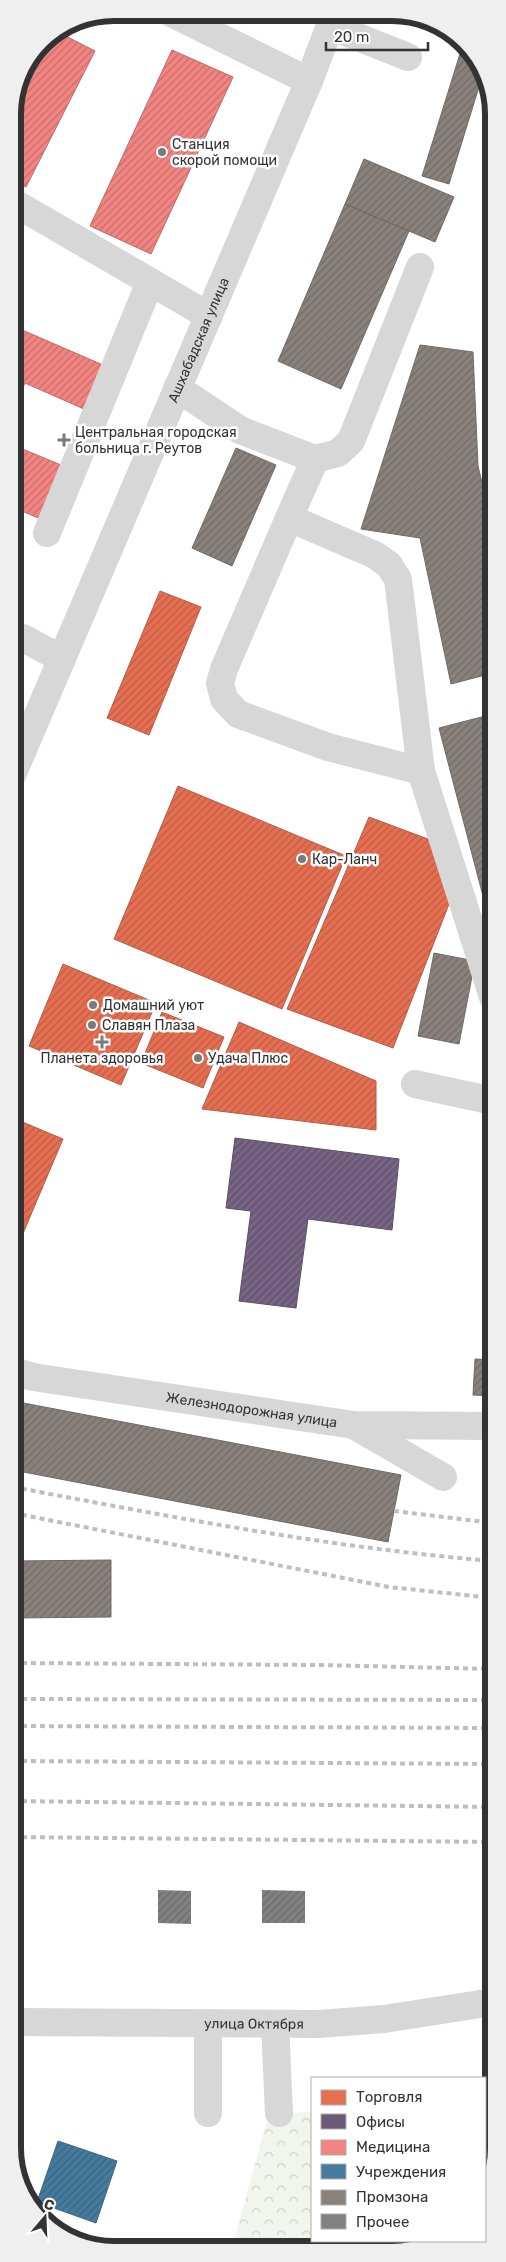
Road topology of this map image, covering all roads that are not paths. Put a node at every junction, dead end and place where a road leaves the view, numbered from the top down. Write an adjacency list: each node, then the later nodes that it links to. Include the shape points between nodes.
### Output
1 (187, 21): 5 (street)
2 (332, 21): 5 (street, Ашхабадская улица)
3 (334, 21): 4 (street)
4 (408, 57)
5 (309, 81): 9 (street, Ашхабадская улица)
6 (21, 207): 8 (street)
7 (420, 267): 11 (street, via 351,441 338,453)
8 (150, 282): 9 (street); 13 (street)
9 (209, 316): 10 (street, Ашхабадская улица)
10 (177, 388): 11 (street, via 240,430); 15 (street, Ашхабадская улица)
11 (315, 458): 12 (street)
12 (289, 518): 17 (street, via 375,554 389,565 398,579); 17 (street, via 224,669 220,683 224,699 238,714 310,741)
13 (47, 533)
14 (23, 638): 15 (street)
15 (62, 659): 16 (street, Ашхабадская улица)
16 (21, 754)
17 (421, 771): 18 (street)
18 (485, 972)
19 (414, 1084): 20 (street)
20 (485, 1099)
21 (21, 1373): 22 (street, Железнодорожная улица, via 33,1378)
22 (354, 1425): 23 (street, Железнодорожная улица); 24 (street)
23 (485, 1426)
24 (443, 1477)
25 (485, 2003): 28 (street, улица Октября, via 384,2019)
26 (21, 2022): 27 (street, улица Октября)
27 (208, 2024): 28 (street, улица Октября); 29 (street)
28 (275, 2024): 30 (street)
29 (208, 2113)
30 (279, 2113)

